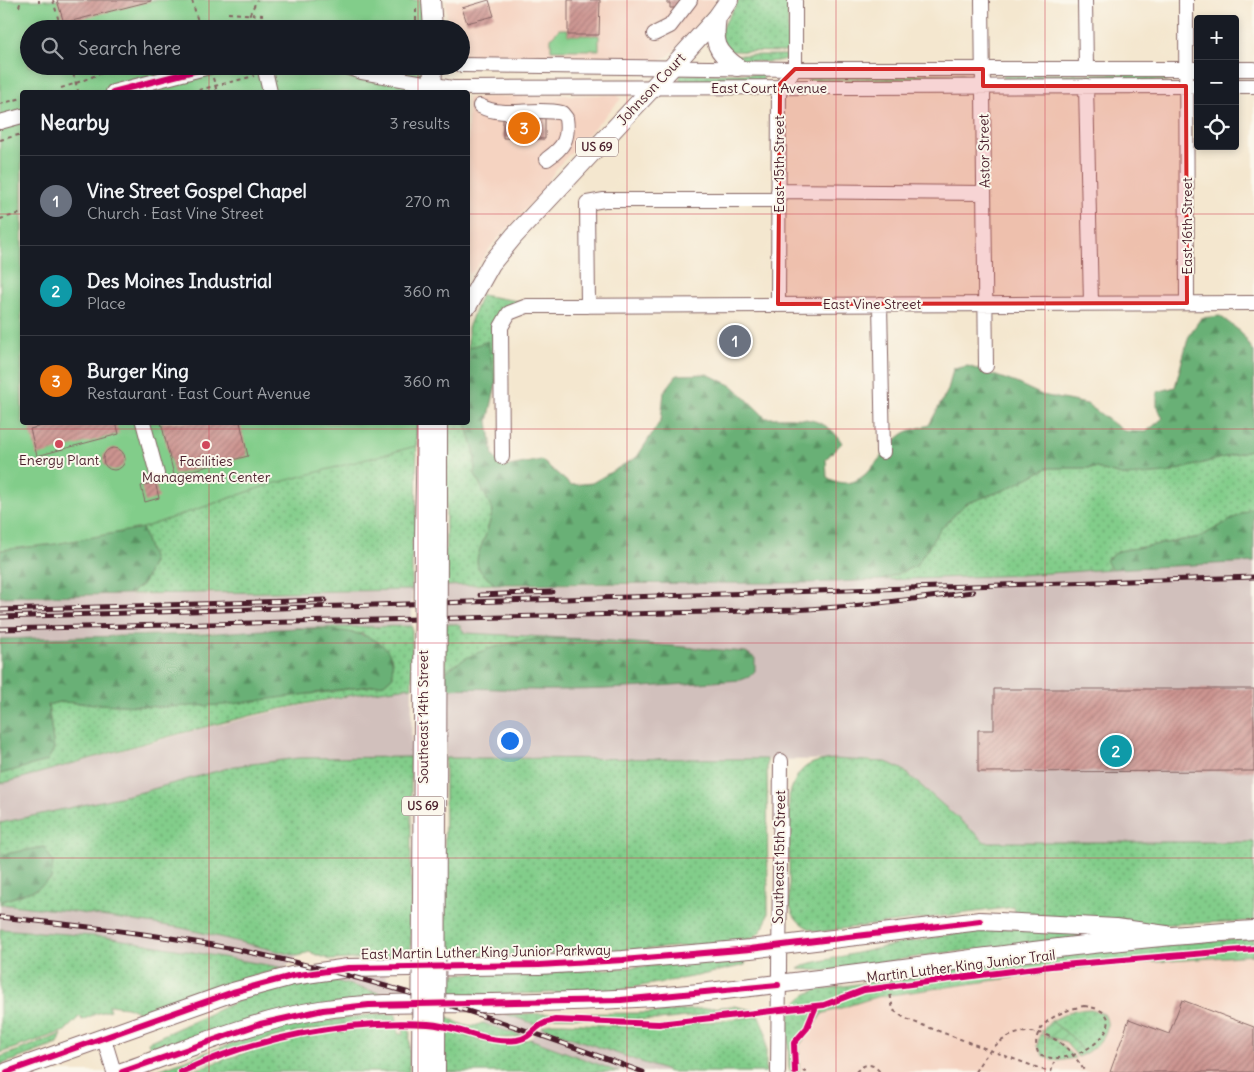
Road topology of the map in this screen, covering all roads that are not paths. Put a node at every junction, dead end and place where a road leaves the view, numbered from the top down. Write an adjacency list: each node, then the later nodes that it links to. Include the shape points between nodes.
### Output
1 (431, 0): 9 (main road)
2 (690, 0): 10 (street, via 670,26)
3 (729, 0): 8 (main road, Johnson Court / US 69)
4 (795, 0): 15 (street)
5 (982, 0): 14 (street, Astor Street)
6 (1085, 0): 16 (street)
7 (1186, 0): 17 (street, East 16th Street)
8 (717, 17): 12 (main road, Johnson Court / US 69); 13 (main road, via 715,35 718,48)
9 (432, 20)
10 (654, 34)
11 (470, 65): 12 (street, East Court Avenue)
12 (672, 67): 13 (street, East Court Avenue); 29 (main road, Johnson Court / US 69)
13 (737, 67): 15 (street, East Court Avenue)
14 (983, 68): 15 (street, East Court Avenue); 16 (street, East Court Avenue); 24 (street, Astor Street)
15 (795, 69): 30 (street)
16 (1086, 69): 17 (street, East Court Avenue)
17 (1192, 69): 26 (street, East 16th Street)
18 (1239, 69): 19 (street)
19 (1254, 69)
20 (198, 75): 32 (street)
21 (263, 75): 33 (street)
22 (374, 75): 31 (street, East Court Avenue)
23 (433, 75): 31 (main road)
24 (983, 86): 25 (street, East Court Avenue); 30 (street, East Court Avenue); 38 (street, Astor Street)
25 (1086, 86): 26 (street, East Court Avenue); 45 (street)
26 (1192, 86): 46 (street, East 16th Street)
27 (1239, 86): 28 (street)
28 (1254, 86)
29 (651, 88): 30 (street, East Court Avenue); 31 (street, East Court Avenue); 40 (main road, Johnson Court / US 69)
30 (779, 88): 39 (street, East 15th Street)
31 (432, 89)
32 (123, 90)
33 (269, 90)
34 (480, 106): 37 (street, via 491,112 539,110 562,114 566,118 566,141 561,150)
35 (20, 117): 36 (street)
36 (0, 122)
37 (547, 159)
38 (984, 193): 39 (street); 44 (street, Astor Street)
39 (778, 196): 47 (street, East 15th Street); 49 (street, via 587,203)
40 (491, 264): 41 (main road); 42 (main road, US 69)
41 (470, 280)
42 (470, 301)
43 (1254, 302): 46 (street, East Vine Street)
44 (984, 303): 45 (street, East Vine Street); 48 (street, East Vine Street); 50 (street, Astor Street)
45 (1091, 303): 46 (street, East Vine Street)
46 (1187, 303)
47 (778, 304): 48 (street, East Vine Street); 49 (street, East Vine Street)
48 (880, 304): 54 (street)
49 (588, 306): 55 (street, East Vine Street, via 527,306 509,313 502,327)
50 (986, 366)
51 (144, 425): 56 (street)
52 (426, 425): 57 (main road, Southeast 14th Street / US 69)
53 (438, 425): 57 (main road, Southeast 14th Street / US 69)
54 (883, 452)
55 (502, 457)
56 (157, 474)
57 (431, 541): 67 (main road, Southeast 14th Street / US 69, bridge); 68 (main road, Southeast 14th Street / US 69, bridge)
58 (781, 761): 61 (street, Southeast 15th Street)
59 (1254, 930): 60 (main road, East Martin Luther King Junior Parkway)
60 (1166, 935): 61 (main road, East Martin Luther King Junior Parkway, via 1116,928 980,921); 62 (main road, East Martin Luther King Junior Parkway)
61 (778, 946): 62 (street, Southeast 15th Street); 63 (main road, East Martin Luther King Junior Parkway, via 539,965 378,966 325,970 233,992)
62 (778, 985): 66 (main road, East Martin Luther King Junior Parkway, via 621,1000 369,1005 323,1010 260,1024); 69 (street, Southeast 15th Street)
63 (104, 1039): 64 (main road, East Martin Luther King Junior Parkway); 65 (street)
64 (7, 1072)
65 (114, 1072)
66 (122, 1072)
67 (421, 1072)
68 (436, 1072)
69 (778, 1072)

